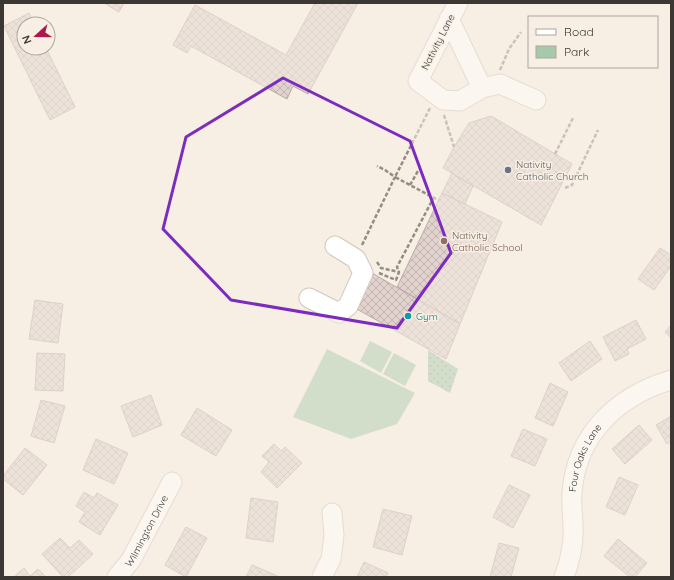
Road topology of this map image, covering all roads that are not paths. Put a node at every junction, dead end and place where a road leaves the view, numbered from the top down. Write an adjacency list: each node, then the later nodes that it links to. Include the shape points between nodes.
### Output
1 (453, 11): 2 (street); 2 (street, Nativity Lane, via 418,81 444,100 460,101)
2 (482, 88): 3 (street, via 500,84)
3 (536, 100)
4 (335, 246): 5 (street, via 356,259 363,273 348,306 339,313)
5 (309, 298)
6 (671, 380): 11 (street, Four Oaks Lane, via 638,392 614,409 588,440 574,476 571,495 574,529 572,551)
7 (172, 482): 9 (street, Wilmington Drive, via 131,560)
8 (332, 513): 10 (street, via 334,535 331,559)
9 (117, 577)
10 (322, 577)
11 (564, 577)

